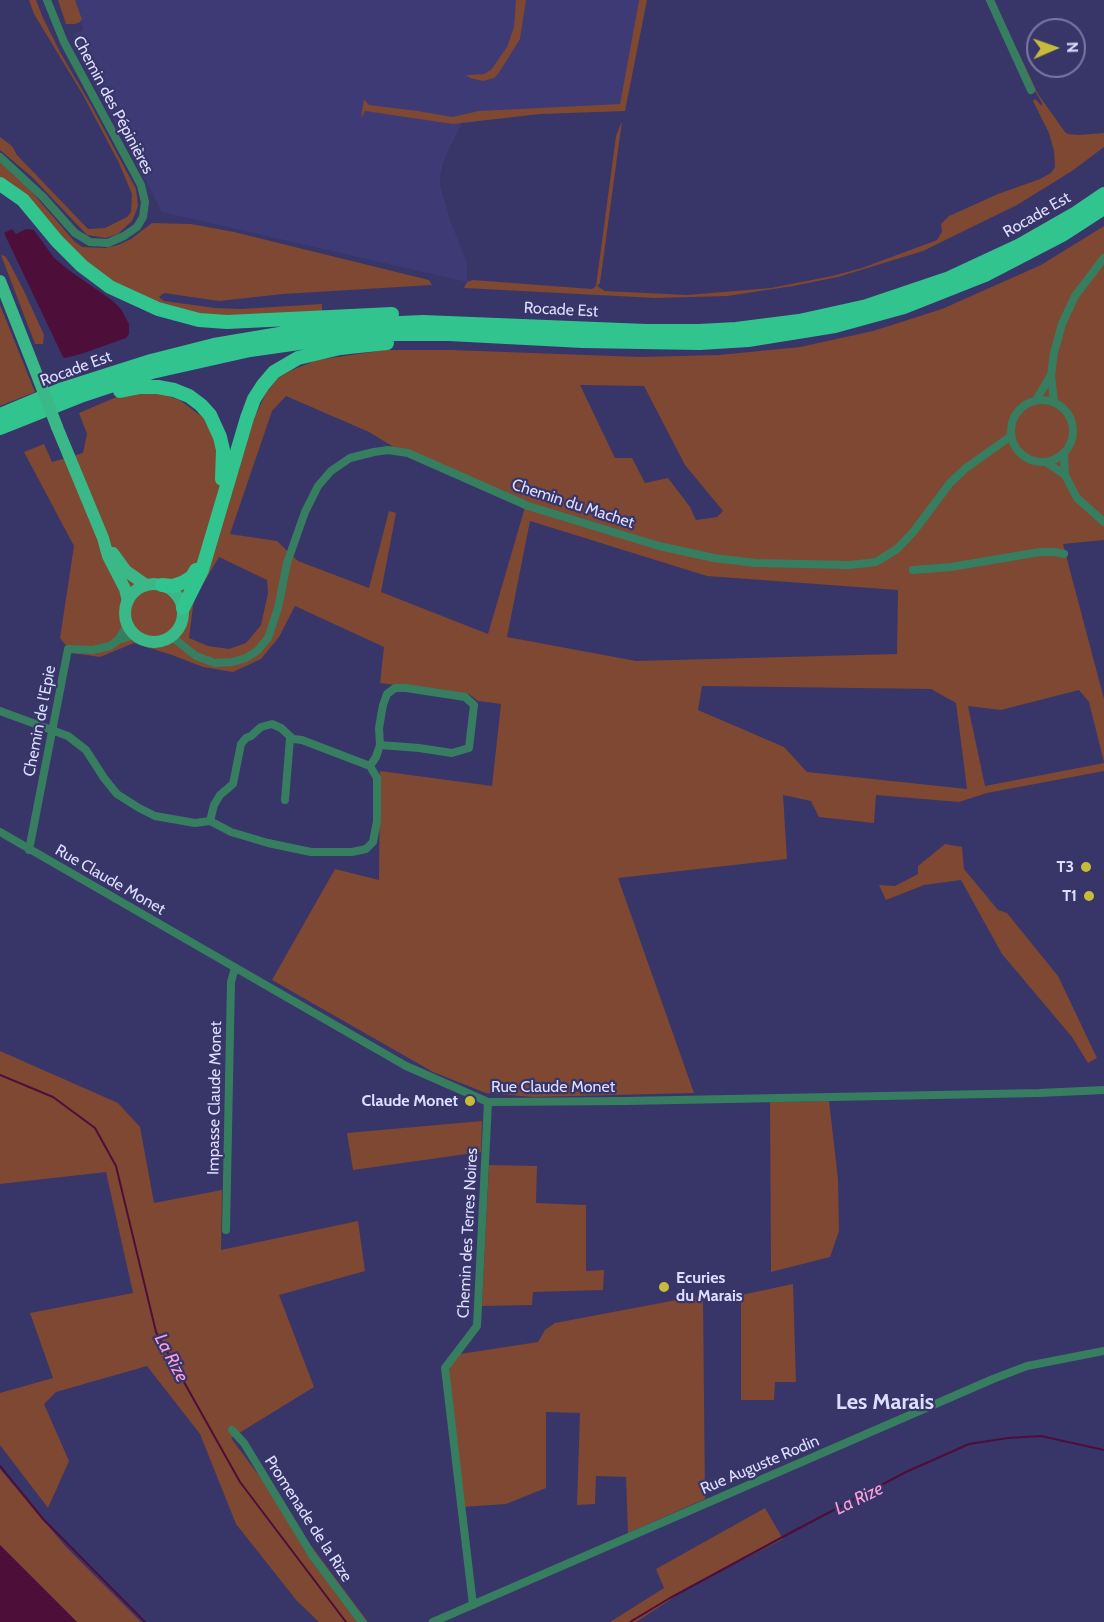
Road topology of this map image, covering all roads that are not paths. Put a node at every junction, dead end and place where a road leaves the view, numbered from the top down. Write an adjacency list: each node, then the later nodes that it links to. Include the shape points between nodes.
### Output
1 (47, 0): 4 (street, Chemin des Pépinières, via 64,42 141,185 143,217 124,236 108,243 90,242 75,233 44,197)
2 (990, 0): 3 (street)
3 (1031, 90)
4 (0, 157)
5 (0, 184): 10 (highway, via 23,200 82,266 110,287 158,309 200,320 227,322 387,314 438,316)
6 (1104, 194): 10 (highway, Rocade Est, via 1020,245 955,275 867,306 800,321 699,331)
7 (1104, 208): 10 (highway, Rocade Est, via 1026,256 949,291 869,317 792,334 689,343 593,341)
8 (1104, 258): 11 (street, via 1075,296 1062,324)
9 (0, 281): 24 (main road, bridge)
10 (449, 328): 12 (highway, Rocade Est, via 250,350 152,372); 15 (highway, Rocade Est, via 343,326 214,345 60,390); 30 (highway, via 432,340 315,352 274,372 254,399 246,418 205,562)
11 (1051, 375): 13 (street); 14 (street)
12 (83, 395): 16 (highway, Rocade Est); 28 (highway, via 94,398 140,387 174,390 201,405 216,426 223,450 222,482 199,564 189,580)
13 (1036, 400): 14 (street); 17 (street, via 1027,403 1014,417)
14 (1054, 402): 20 (street, via 1063,408 1072,425 1073,435)
15 (0, 415)
16 (0, 428)
17 (1011, 436): 18 (street, Chemin du Machet); 19 (street)
18 (993, 448): 19 (street); 32 (street, Chemin du Machet, via 950,483 897,549 876,562 850,565 755,563 659,546 528,506 408,453 374,452 350,458 318,486 287,563 268,638 257,651 239,660 214,663 196,656)
19 (1016, 448): 21 (street, via 1029,460)
20 (1064, 453): 21 (street); 22 (street)
21 (1047, 462): 22 (street)
22 (1065, 475): 23 (street, via 1077,498)
23 (1104, 522)
24 (103, 538): 27 (main road, via 126,571); 29 (main road)
25 (1064, 554): 26 (street, via 1040,552)
26 (913, 570)
27 (146, 585): 28 (main road); 29 (main road, via 132,594)
28 (162, 585): 30 (main road, via 176,594)
29 (128, 602): 31 (main road)
30 (183, 608): 32 (main road, via 181,624)
31 (128, 624): 33 (main road); 34 (street)
32 (171, 636): 33 (main road, via 155,642)
33 (138, 637): 34 (street, Chemin de l'Epie)
34 (118, 640): 36 (street, Chemin de l'Epie, via 93,650 68,649)
35 (0, 711): 36 (street)
36 (52, 729): 41 (street, via 86,750 117,794 155,816 195,824); 43 (street, Chemin de l'Epie)
37 (290, 738): 39 (street); 40 (street); 41 (street, via 272,724 246,738 241,744 233,784 220,795)
38 (380, 745): 38 (street, via 383,705 387,694 395,688 465,697 474,705 470,748 452,753); 39 (street)
39 (370, 766): 41 (street, via 377,778 377,821 373,842 366,849 311,852 231,832)
40 (285, 800)
41 (210, 821)
42 (0, 832): 43 (street, Rue Claude Monet)
43 (29, 850): 44 (street, Rue Claude Monet)
44 (235, 968): 46 (street, Rue Claude Monet, via 406,1065); 47 (street, Impasse Claude Monet, via 231,982)
45 (1104, 1090): 46 (street, Rue Claude Monet)
46 (488, 1102): 50 (street, Chemin des Terres Noires, via 477,1326 445,1368)
47 (225, 1230)
48 (1104, 1351): 50 (street, Rue Auguste Rodin, via 1027,1366 993,1379)
49 (232, 1430): 51 (street, Promenade de la Rize, via 244,1443 312,1555)
50 (473, 1605): 52 (street, Rue Auguste Rodin)
51 (362, 1622)
52 (433, 1622)

